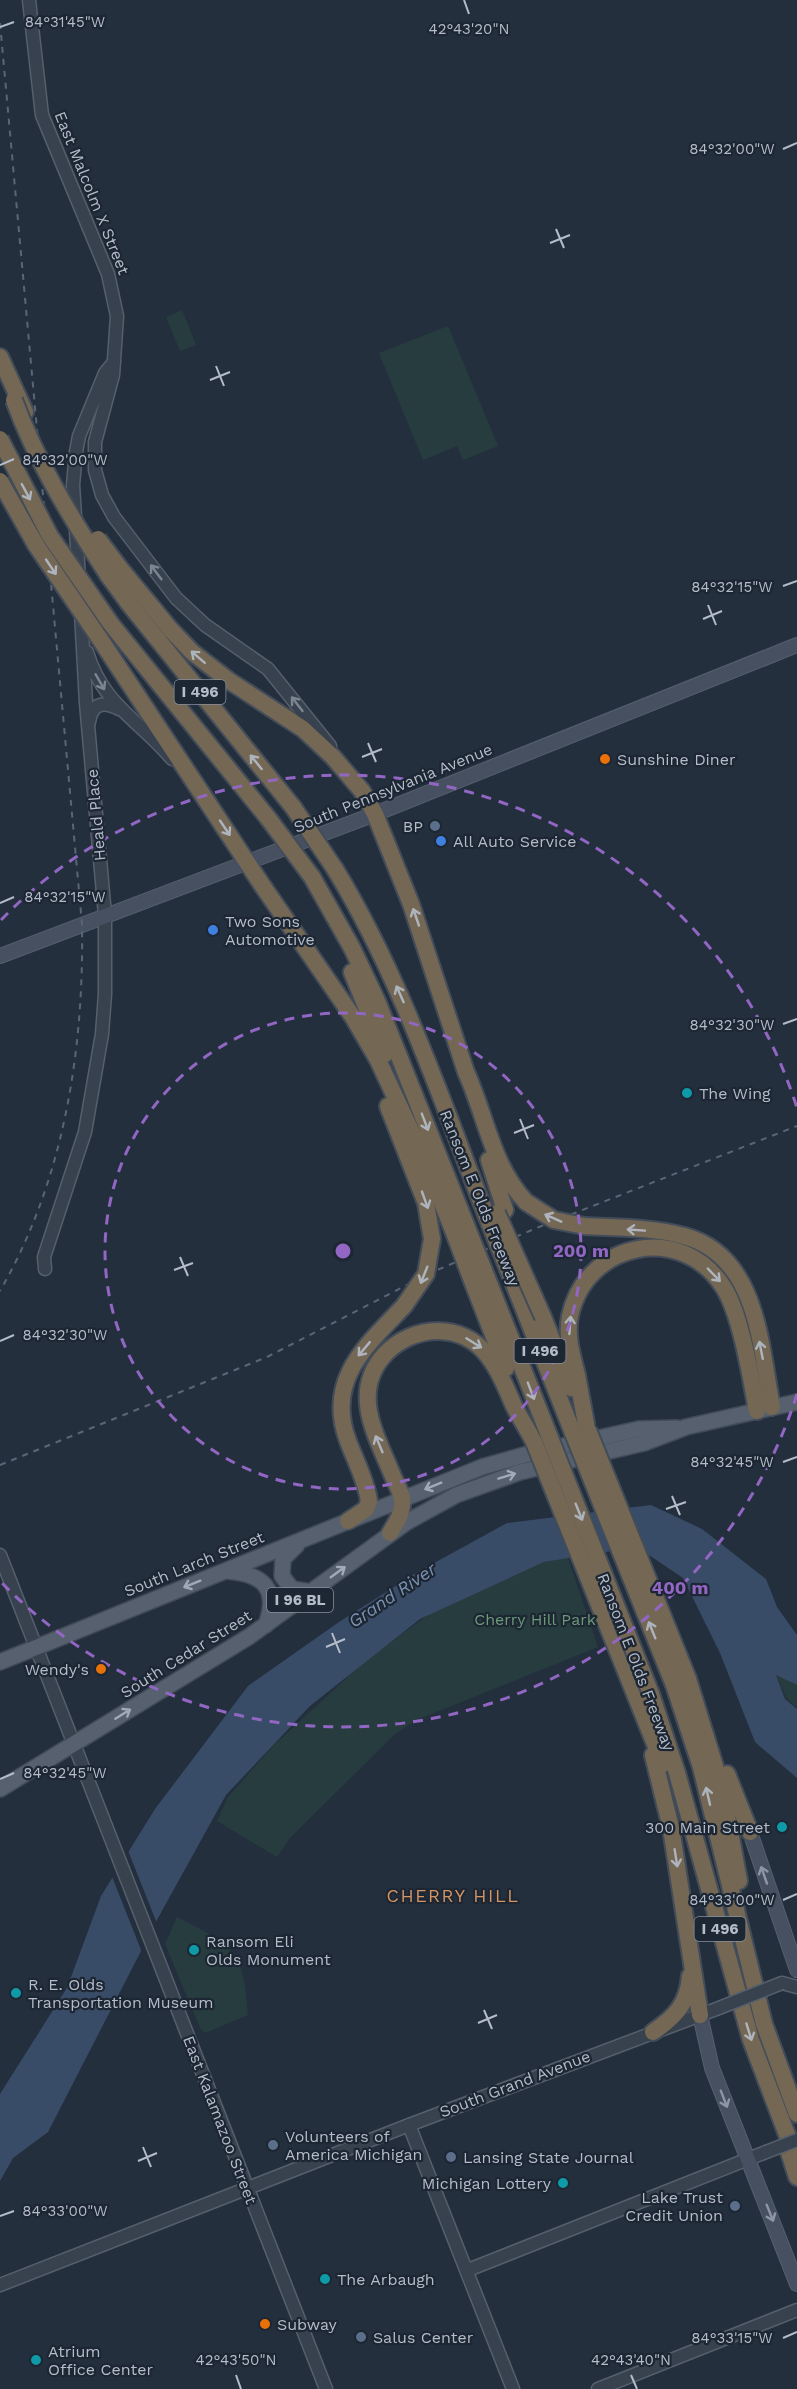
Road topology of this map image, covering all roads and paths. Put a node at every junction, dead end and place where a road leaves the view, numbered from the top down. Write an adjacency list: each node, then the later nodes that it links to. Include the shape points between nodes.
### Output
1 (29, 0): 4 (street, East Malcolm X Street, via 42,115 108,274 114,298)
2 (0, 357): 5 (highway)
3 (0, 362): 5 (highway, I 496)
4 (114, 362): 9 (street, Heald Place, via 105,373 79,436 75,459); 13 (street, East Malcolm X Street, one-way to 4, via 268,669 183,605 109,509 97,479 95,442)
5 (17, 400): 8 (highway, I 496, bridge, via 29,437 56,492)
6 (0, 439): 19 (highway, Ransom E Olds Freeway / I 496, one-way to 19, bridge, via 50,536 111,624 312,877 367,977)
7 (0, 481): 14 (highway, one-way to 14, bridge, via 36,545)
8 (113, 571): 13 (highway, one-way to 8, via 297,724 192,652); 20 (highway, I 496, one-way to 8, bridge, via 438,1083 379,948 335,869 293,807 130,606)
9 (82, 627): 11 (street, one-way to 11, via 94,671); 12 (street, Heald Place)
10 (797, 645): 15 (main road, South Pennsylvania Avenue)
11 (119, 709): 12 (street, via 98,705 91,712); 14 (street, via 165,751)
12 (89, 726): 17 (street, Heald Place)
13 (344, 768): 15 (highway)
14 (202, 794): 16 (highway, one-way to 16)
15 (375, 814): 16 (main road, South Pennsylvania Avenue); 20 (highway, one-way to 15, via 466,1072 411,904)
16 (248, 863): 17 (main road, South Pennsylvania Avenue); 19 (highway, via 317,967 366,1056)
17 (105, 915): 18 (main road, South Pennsylvania Avenue); 23 (street, Heald Place, via 102,1034 86,1132 44,1257)
18 (0, 956)
19 (400, 1099): 21 (highway, Ransom E Olds Freeway / I 496, one-way to 21); 21 (highway)
20 (474, 1137): 22 (highway); 22 (highway, Ransom E Olds Freeway / I 496); 25 (highway, one-way to 20, bridge, via 752,1306 726,1260 685,1236 554,1220 526,1202)
21 (422, 1155): 28 (highway, Ransom E Olds Freeway / I 496, one-way to 28, bridge, via 459,1228); 30 (highway, one-way to 30, bridge, via 432,1239 426,1274 404,1306 358,1356 344,1385 342,1420 369,1501 366,1509)
22 (496, 1213): 27 (highway, bridge, via 543,1317); 27 (highway, Ransom E Olds Freeway / I 496, bridge, via 508,1269)
23 (45, 1269)
24 (797, 1402): 25 (main road, South Cedar Street / I 96 BL)
25 (764, 1409): 26 (main road, South Cedar Street / I 96 BL); 27 (highway, one-way to 25, via 569,1343 573,1306 582,1287 599,1267 621,1254 645,1248 667,1249 688,1256 723,1285)
26 (686, 1427): 29 (main road, South Cedar Street / I 96 BL, one-way to 29, via 645,1428 528,1454); 31 (main road, South Cedar Street / I 96 BL, one-way to 26, via 436,1504 487,1483 644,1443)
27 (582, 1429): 39 (highway, Ransom E Olds Freeway / I 496, one-way to 27, bridge)
28 (542, 1440): 29 (highway, one-way to 28, via 372,1426 367,1400 377,1364 410,1336 445,1332 468,1339 483,1349 497,1367 515,1407); 40 (highway, Ransom E Olds Freeway / I 496, one-way to 40, bridge)
29 (402, 1498): 30 (main road, South Larch Street / I 96 BL); 31 (highway, via 400,1515)
30 (348, 1521): 32 (main road, South Larch Street / I 96 BL)
31 (390, 1533): 35 (main road, South Cedar Street / I 96 BL, one-way to 31)
32 (304, 1539): 34 (main road, South Larch Street / I 96 BL); 35 (main road, via 283,1560 281,1570 290,1588)
33 (0, 1555): 37 (street, East Kalamazoo Street)
34 (225, 1571): 36 (main road, via 250,1575 267,1587 272,1605); 37 (main road, South Larch Street / I 96 BL, one-way to 37)
35 (310, 1592): 36 (main road, South Cedar Street / I 96 BL)
36 (266, 1625): 41 (main road, South Cedar Street / I 96 BL, one-way to 36)
37 (36, 1647): 38 (main road, South Larch Street / I 96 BL); 41 (street, East Kalamazoo Street)
38 (0, 1662)
39 (681, 1682): 43 (highway); 50 (highway, Ransom E Olds Freeway / I 496, one-way to 39, via 773,2052 751,1975)
40 (644, 1696): 44 (highway, one-way to 44, via 668,1809); 49 (highway, Ransom E Olds Freeway / I 496, one-way to 49, via 677,1773)
41 (74, 1745): 42 (main road, South Cedar Street / I 96 BL); 56 (street, East Kalamazoo Street)
42 (0, 1789)
43 (750, 1832): 45 (main road, one-way to 43)
44 (685, 1919): 47 (highway); 48 (highway, via 688,1992 678,2013)
45 (797, 1970)
46 (797, 1987): 47 (street, South Grand Avenue, bridge, via 783,1983)
47 (695, 2020): 48 (street, South Grand Avenue); 53 (main road, one-way to 53)
48 (653, 2032): 51 (street, South Grand Avenue)
49 (763, 2075): 54 (highway, Ransom E Olds Freeway / I 496); 55 (highway)
50 (797, 2114)
51 (409, 2124): 56 (street, South Grand Avenue); 57 (street)
52 (797, 2140): 53 (street, bridge)
53 (748, 2159): 57 (street); 58 (main road, one-way to 58)
54 (797, 2161)
55 (797, 2178)
56 (246, 2188): 59 (street, South Grand Avenue); 61 (street, East Kalamazoo Street)
57 (468, 2270): 62 (street)
58 (797, 2284)
59 (0, 2285)
60 (797, 2310): 63 (street)
61 (326, 2389)
62 (513, 2389)
63 (598, 2389)

